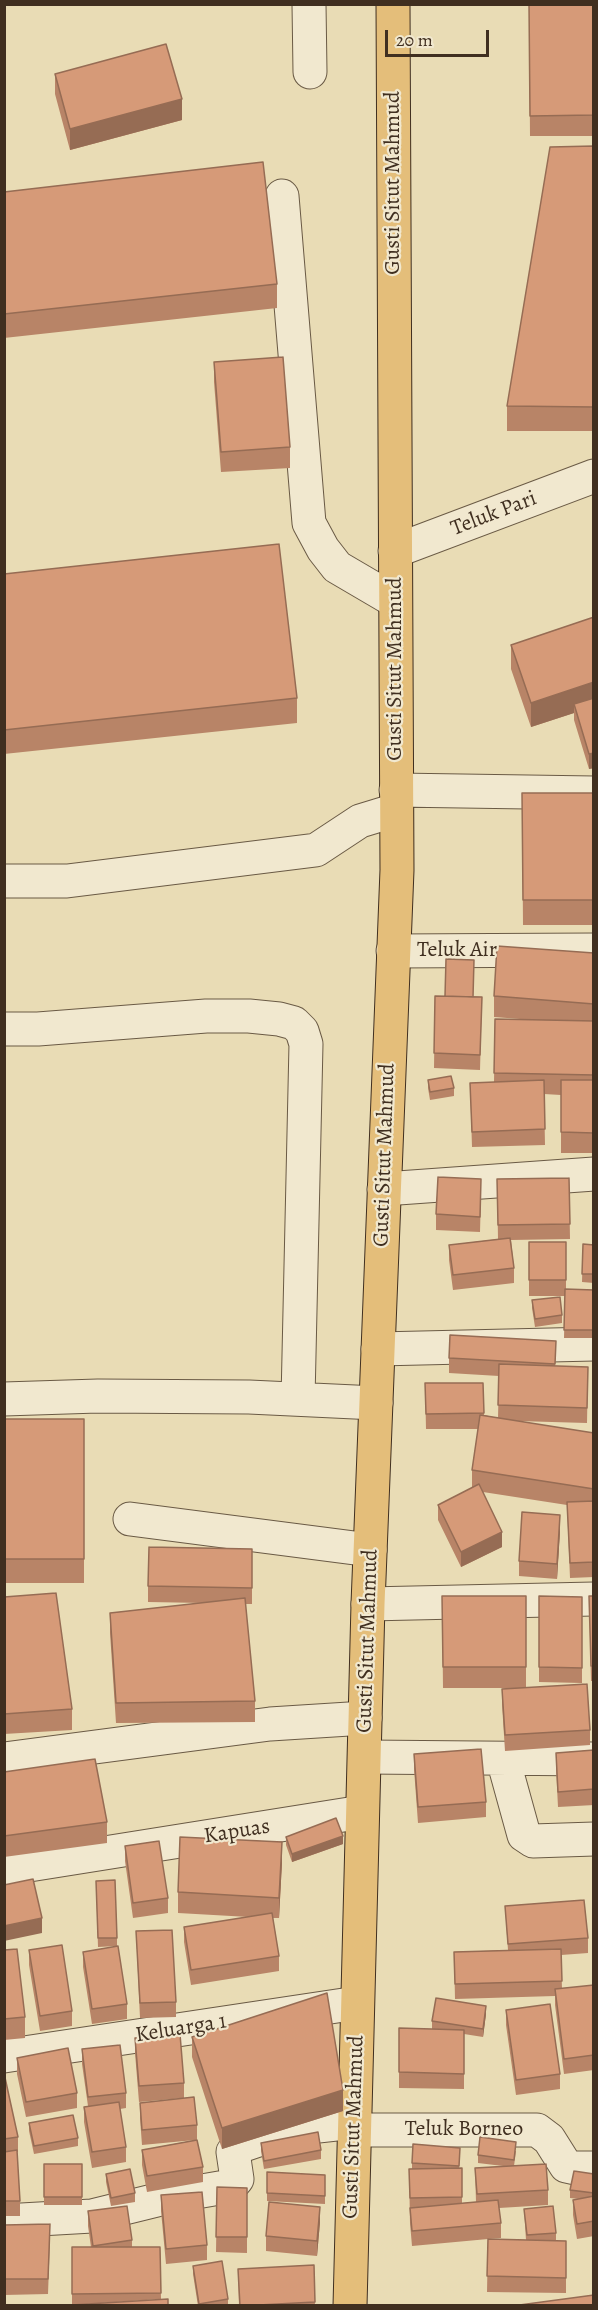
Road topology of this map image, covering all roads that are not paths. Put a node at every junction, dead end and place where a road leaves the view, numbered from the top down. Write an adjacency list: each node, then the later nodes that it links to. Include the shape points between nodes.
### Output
1 (309, 4): 3 (street)
2 (393, 4): 6 (highway, Gusti Situt Mahmud)
3 (310, 72)
4 (282, 196): 7 (street, via 309,523 337,567)
5 (594, 476): 6 (street, Teluk Pari)
6 (395, 551): 7 (highway, Gusti Situt Mahmud)
7 (395, 601): 9 (highway, Gusti Situt Mahmud)
8 (594, 793): 9 (street)
9 (396, 800): 10 (street, via 316,850 67,880); 12 (highway, Gusti Situt Mahmud)
10 (4, 881)
11 (594, 950): 12 (street, Teluk Air)
12 (393, 951): 15 (highway, Gusti Situt Mahmud)
13 (4, 1029): 19 (street, via 249,1016 294,1023 302,1031 306,1044)
14 (594, 1174): 15 (street)
15 (384, 1189): 17 (highway, Gusti Situt Mahmud)
16 (594, 1344): 17 (street)
17 (378, 1349): 20 (highway, Gusti Situt Mahmud)
18 (4, 1399): 19 (street)
19 (298, 1399): 20 (street)
20 (376, 1403): 22 (highway, Gusti Situt Mahmud)
21 (130, 1519): 22 (street)
22 (370, 1550): 24 (highway, Gusti Situt Mahmud)
23 (594, 1599): 24 (street)
24 (368, 1604): 25 (highway, Gusti Situt Mahmud)
25 (366, 1718): 26 (highway, Gusti Situt Mahmud); 27 (street, via 270,1724)
26 (364, 1757): 28 (street); 30 (highway, Gusti Situt Mahmud)
27 (4, 1759)
28 (503, 1759): 29 (street); 31 (street, via 524,1835 533,1841)
29 (594, 1759)
30 (362, 1812): 32 (street, Kapuas); 33 (highway, Gusti Situt Mahmud)
31 (594, 1839)
32 (4, 1869)
33 (357, 2003): 34 (street, Keluarga 1); 35 (highway, Gusti Situt Mahmud)
34 (4, 2056)
35 (353, 2126): 36 (street, Teluk Borneo, via 537,2130 549,2139 566,2166); 37 (street, via 291,2129 238,2147 233,2151 237,2179 231,2186 92,2216); 38 (highway, Gusti Situt Mahmud)
36 (594, 2168)
37 (4, 2221)
38 (350, 2306)

